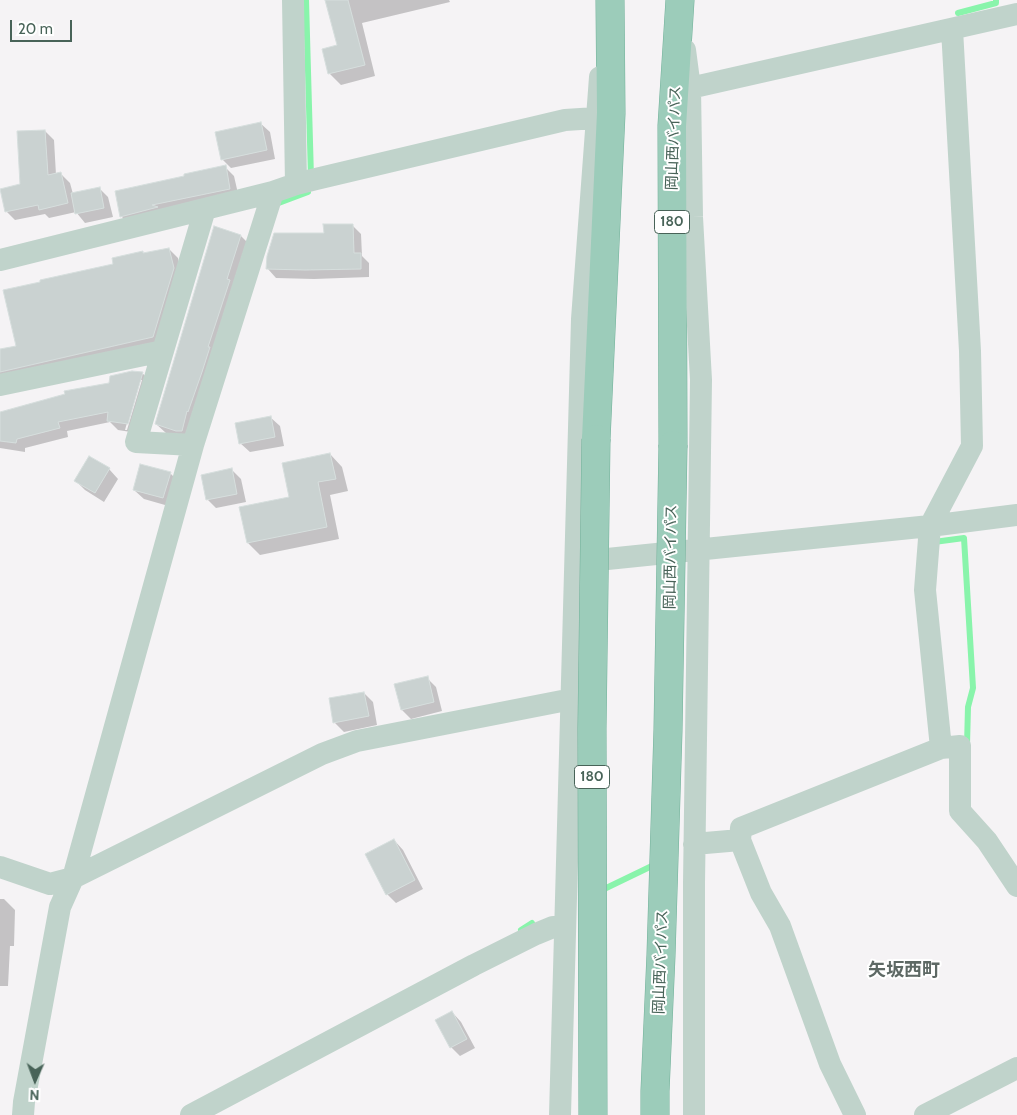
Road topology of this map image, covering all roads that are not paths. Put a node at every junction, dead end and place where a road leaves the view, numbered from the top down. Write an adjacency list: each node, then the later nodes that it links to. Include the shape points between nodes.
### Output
1 (293, 0): 8 (street)
2 (608, 0): 7 (street); 31 (highway, 180, bridge, via 611,113 596,439)
3 (680, 6): 6 (street); 32 (highway, 岡山西バイパス / 180, bridge, via 672,126 673,445 668,750)
4 (1017, 14): 5 (street)
5 (952, 29): 6 (street); 16 (street, via 970,351 972,446)
6 (690, 88): 17 (street, via 700,380)
7 (596, 118): 8 (street, via 564,120); 18 (street, via 582,319)
8 (306, 181): 9 (street)
9 (273, 192): 10 (street); 14 (street)
10 (205, 209): 11 (street); 12 (street)
11 (0, 260)
12 (163, 351): 13 (street); 14 (street, via 136,442)
13 (0, 385)
14 (188, 445): 24 (street)
15 (1017, 515): 16 (street)
16 (930, 526): 17 (street); 20 (street, via 925,590)
17 (698, 550): 18 (street); 22 (street)
18 (575, 563): 19 (street)
19 (572, 699): 24 (street, via 357,742 322,754); 26 (street)
20 (941, 748): 21 (street, via 741,828); 25 (street, via 960,746 960,812 988,842)
21 (740, 840): 22 (street); 34 (street, via 761,893 780,926 830,1064)
22 (694, 844): 33 (street)
23 (0, 867): 24 (street, via 50,884)
24 (73, 878): 28 (street, via 60,907)
25 (1017, 886)
26 (565, 928): 29 (street, via 553,927 518,943); 30 (street)
27 (1017, 1068): 35 (street)
28 (23, 1115)
29 (191, 1115)
30 (560, 1115)
31 (592, 1115)
32 (656, 1115)
33 (694, 1115)
34 (855, 1115)
35 (925, 1115)

